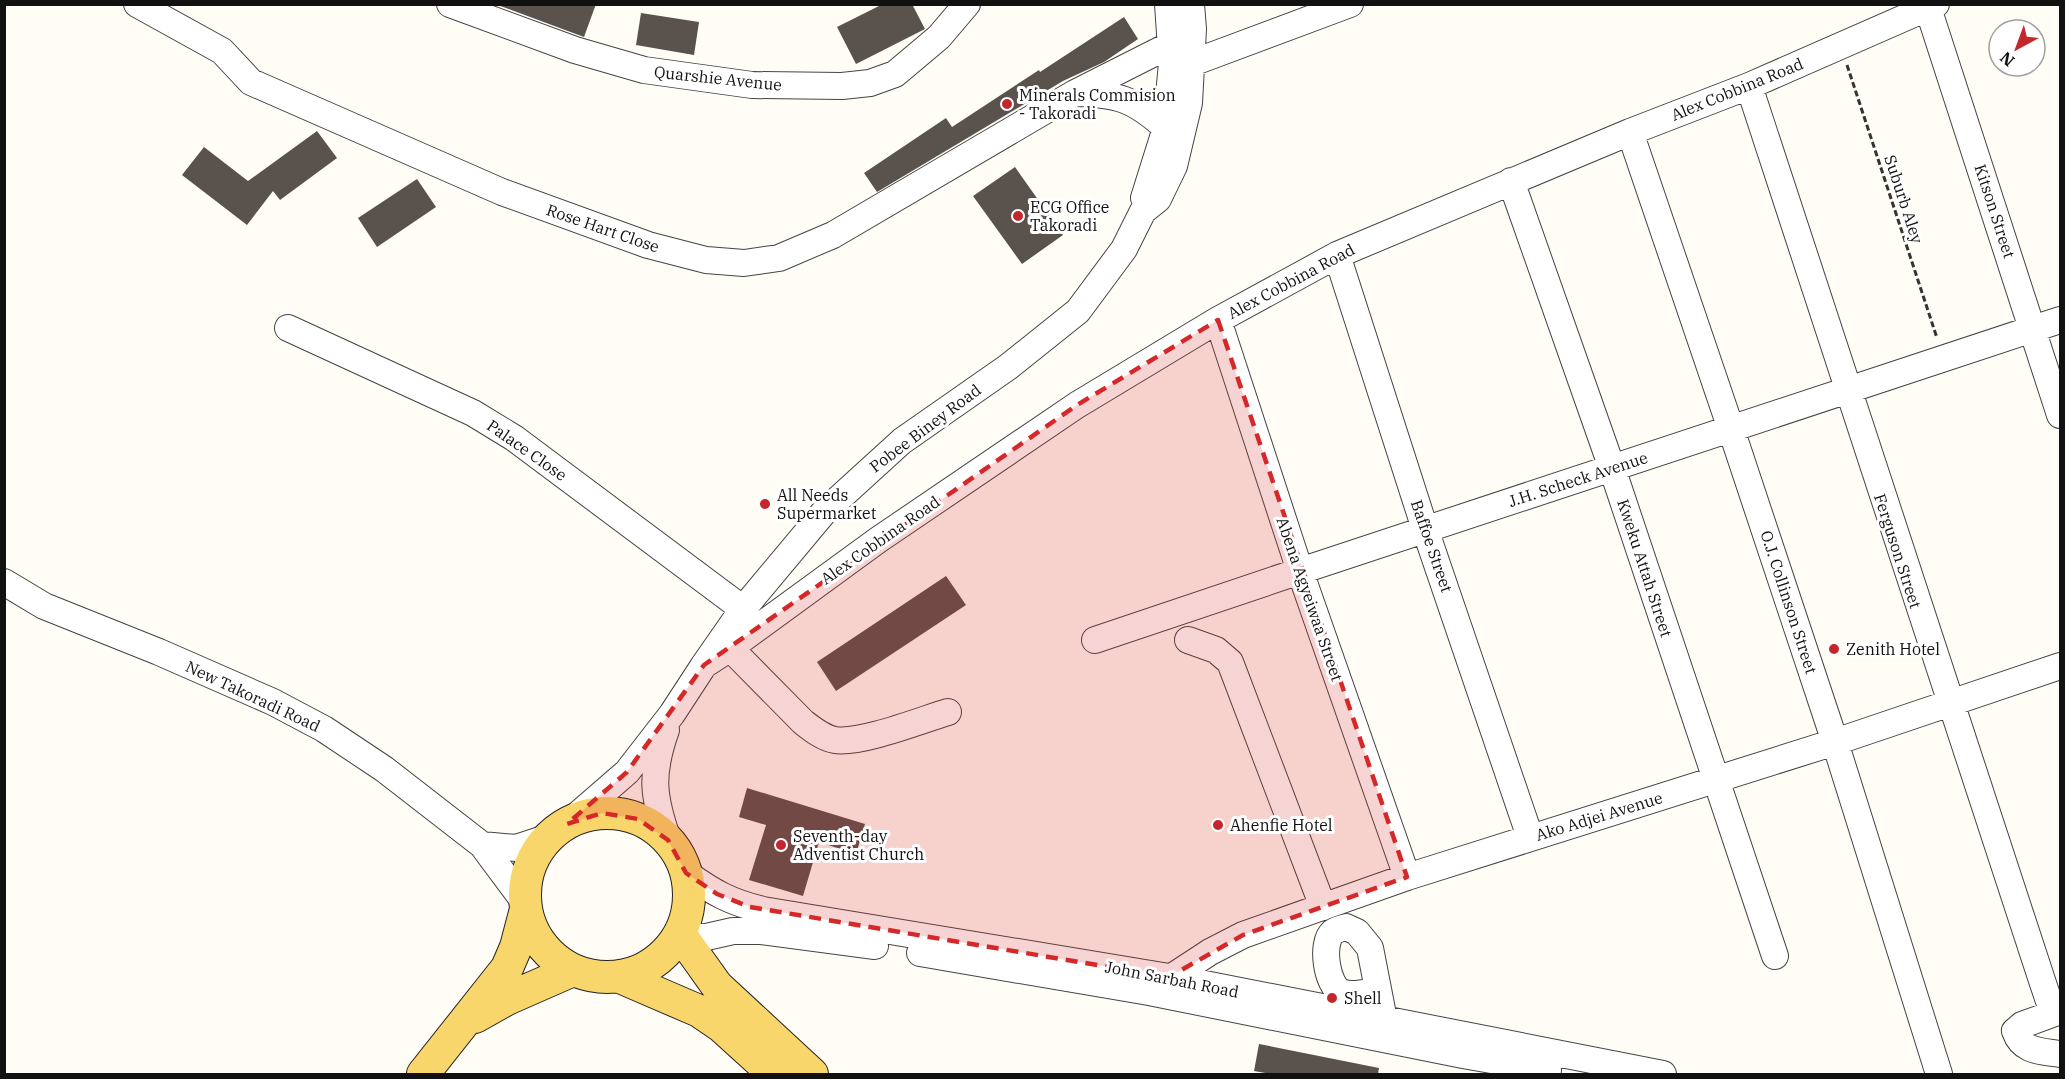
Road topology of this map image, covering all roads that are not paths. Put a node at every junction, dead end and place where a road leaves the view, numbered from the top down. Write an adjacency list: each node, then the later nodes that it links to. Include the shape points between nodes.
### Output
1 (450, 4): 2 (street, Quarshie Avenue, via 575,50 644,70 752,85 842,86 870,83 895,74 939,37)
2 (967, 4)
3 (1168, 4): 8 (street, Pobee Biney Road)
4 (1191, 4): 9 (street, Pobee Biney Road)
5 (1350, 4): 9 (street)
6 (141, 6): 11 (street, Rose Hart Close, via 222,51 250,82 266,90 502,192 648,246 706,260 744,263 779,258 833,235)
7 (1932, 6): 10 (street, Alex Cobbina Road); 20 (street, Kitson Street)
8 (1170, 45): 11 (street, Rose Hart Close); 12 (street, Pobee Biney Road)
9 (1192, 63): 15 (street, Pobee Biney Road, via 1189,103 1174,166 1158,199)
10 (1749, 86): 13 (street, Alex Cobbina Road); 21 (street, Ferguson Street)
11 (1075, 93): 12 (street, via 1123,98 1146,109)
12 (1166, 128): 15 (street, Pobee Biney Road, via 1144,193)
13 (1630, 132): 14 (street, Alex Cobbina Road); 23 (street, O.J. Collinson Street)
14 (1511, 181): 16 (street, Alex Cobbina Road); 24 (street, Kweku Attah Street)
15 (1143, 211): 28 (street, Pobee Biney Road, via 1124,249 1078,310 1008,368 902,441 858,479 824,512)
16 (1337, 255): 17 (street, Alex Cobbina Road); 25 (street, Baffoe Street)
17 (1218, 320): 26 (street, Abena Agyeiwaa Street); 31 (street, Alex Cobbina Road, via 991,462)
18 (2061, 320): 20 (street, J.H. Scheck Avenue)
19 (288, 328): 28 (street, Palace Close, via 474,413 514,438)
20 (2034, 329): 21 (street, J.H. Scheck Avenue); 22 (street, Kitson Street)
21 (1846, 391): 23 (street, J.H. Scheck Avenue); 34 (street, Ferguson Street)
22 (2061, 415)
23 (1731, 429): 24 (street, J.H. Scheck Avenue); 37 (street, O.J. Collinson Street)
24 (1612, 468): 25 (street, J.H. Scheck Avenue); 38 (street, Kweku Attah Street)
25 (1425, 529): 26 (street, J.H. Scheck Avenue); 40 (street, Baffoe Street)
26 (1300, 571): 29 (street, J.H. Scheck Avenue); 44 (street, Abena Agyeiwaa Street)
27 (4, 582): 42 (street, New Takoradi Road, via 44,606 273,702 324,729 384,769)
28 (743, 609): 32 (street, Pobee Biney Road)
29 (1095, 640)
30 (1188, 640): 46 (street, via 1216,650 1230,662)
31 (730, 648): 32 (street, Alex Cobbina Road); 35 (street, via 803,722 834,740 856,740)
32 (704, 665): 36 (street, Pobee Biney Road)
33 (2061, 666): 34 (street, Ako Adjei Avenue)
34 (1948, 703): 37 (street, Ako Adjei Avenue); 53 (street, Ferguson Street)
35 (948, 712)
36 (672, 714): 39 (street, via 627,772); 41 (street, via 655,769 658,811)
37 (1835, 741): 38 (street, Ako Adjei Avenue); 63 (street, O.J. Collinson Street)
38 (1716, 779): 40 (street, Ako Adjei Avenue); 48 (street, Kweku Attah Street)
39 (558, 830): 41 (main road, via 584,816 620,814 655,828); 42 (street, via 516,848); 45 (main road, via 538,851 530,868)
40 (1530, 837): 44 (street, Ako Adjei Avenue)
41 (669, 840): 43 (main road)
42 (482, 845): 45 (street, New Takoradi Road)
43 (687, 873): 47 (main road, via 690,893); 51 (street, John Sarbah Road, via 735,903 763,910)
44 (1407, 877): 46 (street, Ako Adjei Avenue)
45 (526, 907): 49 (main road, via 542,945); 55 (main road, via 507,968)
46 (1323, 907): 51 (street, Ako Adjei Avenue, via 1243,935)
47 (681, 932): 50 (main road, via 655,963); 51 (street, John Sarbah Road, via 702,938 733,931 761,931); 60 (main road, via 717,986)
48 (1775, 956)
49 (573, 970): 50 (main road, via 604,978); 55 (main road, via 488,1009)
50 (620, 977): 59 (main road, via 699,1011)
51 (1159, 985): 54 (street, John Sarbah Road); 57 (street, John Sarbah Road)
52 (1378, 990): 54 (street)
53 (2057, 1012): 56 (street, via 2015,1031 2018,1041 2028,1048)
54 (1384, 1020): 62 (street, John Sarbah Road)
55 (460, 1027): 58 (main road)
56 (2061, 1054)
57 (1466, 1065): 61 (street, John Sarbah Road)
58 (423, 1074)
59 (774, 1074)
60 (812, 1074)
61 (1575, 1074)
62 (1663, 1074)
63 (1939, 1074)

